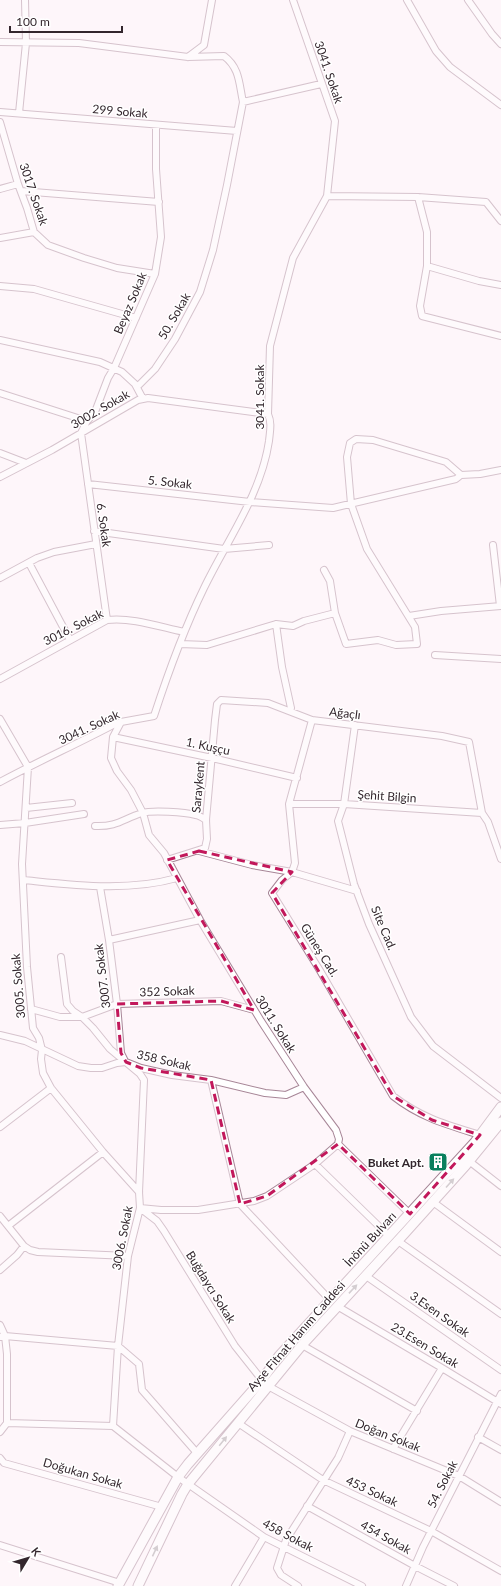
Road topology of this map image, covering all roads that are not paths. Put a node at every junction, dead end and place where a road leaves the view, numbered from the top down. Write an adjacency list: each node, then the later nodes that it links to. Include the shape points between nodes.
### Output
1 (25, 0): 7 (street)
2 (212, 0): 9 (street, via 204,45)
3 (292, 0): 10 (street, 3041. Sokak)
4 (408, 0): 12 (street, via 436,51 450,67)
5 (468, 0): 8 (street)
6 (0, 42): 7 (street)
7 (26, 43): 9 (street, via 79,43); 14 (street)
8 (501, 44)
9 (188, 57): 11 (street, via 224,56 232,62 237,71)
10 (321, 84): 11 (street); 21 (street, 3041. Sokak, via 335,122)
11 (243, 102): 17 (street, 50. Sokak)
12 (501, 105)
13 (0, 112): 14 (street, 299 Sokak)
14 (19, 113): 16 (street, 299 Sokak)
15 (1, 125): 18 (street, 3017. Sokak)
16 (156, 125): 17 (street, 299 Sokak); 23 (street, Beyaz Sokak)
17 (237, 131): 35 (street, 50. Sokak, via 214,243 200,292 175,339 155,369)
18 (18, 184): 19 (street); 20 (street, 3017. Sokak)
19 (0, 189)
20 (21, 191): 23 (street); 25 (street, 3017. Sokak)
21 (327, 196): 22 (street); 38 (street, 3041. Sokak, via 293,258 281,298 270,346)
22 (418, 197): 24 (street, via 486,202); 27 (street, via 426,232)
23 (159, 202): 28 (street, Beyaz Sokak, via 162,237)
24 (501, 221)
25 (34, 232): 26 (street); 28 (street, 3017. Sokak, via 48,245 117,268)
26 (0, 238)
27 (427, 266): 29 (street); 32 (street, via 420,306 422,316)
28 (155, 274): 31 (street, Beyaz Sokak)
29 (501, 285)
30 (0, 286): 31 (street, via 34,290)
31 (136, 318): 34 (street, Beyaz Sokak)
32 (501, 336)
33 (0, 341): 34 (street, via 100,362)
34 (114, 368): 35 (street, via 122,372); 39 (street, Beyaz Sokak, via 94,412)
35 (136, 387): 37 (street)
36 (0, 393): 39 (street)
37 (143, 399): 38 (street, 3002. Sokak); 40 (street, 3002. Sokak)
38 (268, 414): 47 (street, 3041. Sokak, via 271,422 267,452)
39 (87, 420): 40 (street, Beyaz Sokak)
40 (81, 433): 42 (street, 3002. Sokak); 46 (street, 6. Sokak)
41 (0, 453): 42 (street)
42 (26, 463): 45 (street, 3002. Sokak)
43 (501, 470): 44 (street, 5. Sokak)
44 (461, 475): 48 (street, 5. Sokak, via 456,479); 48 (street, via 446,462 373,440 356,439 350,443 347,457)
45 (0, 477)
46 (88, 484): 47 (street, 5. Sokak); 49 (street, 6. Sokak)
47 (250, 502): 48 (street, 5. Sokak, via 333,508); 53 (street, 3041. Sokak)
48 (351, 504): 59 (street, via 367,550)
49 (94, 531): 50 (street, 6. Sokak); 53 (street)
50 (96, 544): 54 (street, via 54,552); 60 (street, 6. Sokak)
51 (269, 545): 53 (street)
52 (501, 548): 57 (street, via 493,547)
53 (224, 549): 62 (street, 3041. Sokak)
54 (29, 563): 56 (street); 63 (street)
55 (324, 570): 58 (street, via 330,581)
56 (0, 578)
57 (501, 606): 59 (street)
58 (335, 613): 59 (street, via 346,644 378,640 396,646 417,644 415,627); 61 (street, via 293,626)
59 (409, 616)
60 (107, 620): 62 (street, 3016. Sokak, via 144,623); 63 (street, 3016. Sokak)
61 (276, 624): 64 (street, via 207,645); 69 (street)
62 (184, 632): 64 (street, 3041. Sokak)
63 (70, 640): 67 (street, 3016. Sokak)
64 (180, 644): 72 (street, 3041. Sokak, via 154,716)
65 (435, 655): 66 (street)
66 (501, 659)
67 (0, 679)
68 (221, 700): 69 (street, Ağaçlı, via 268,703); 75 (street, Saraykent, via 217,704)
69 (289, 711): 71 (street, Ağaçlı)
70 (0, 719): 76 (street)
71 (312, 720): 73 (street, Ağaçlı); 77 (street)
72 (121, 722): 74 (street, 3011. Sokak); 76 (street, 3041. Sokak)
73 (355, 725): 81 (street, Site Cad.); 85 (street, Ağaçlı, via 469,742)
74 (113, 737): 75 (street, 1. Kuşçu); 83 (street, 3011. Sokak, via 111,758)
75 (212, 758): 77 (street, 1. Kuşçu); 86 (street, Saraykent)
76 (28, 766): 78 (street, 3041. Sokak); 82 (street, 3005. Sokak)
77 (297, 778): 80 (street)
78 (0, 782)
79 (72, 803): 82 (street)
80 (290, 804): 81 (street, Şehit Bilgin); 93 (street, via 295,863)
81 (344, 804): 85 (street, Şehit Bilgin); 97 (street, Site Cad., via 338,821)
82 (26, 808): 87 (street, 3005. Sokak)
83 (143, 813): 86 (street, via 184,813 197,815); 89 (street, via 119,823); 92 (street, 3011. Sokak, via 149,835)
84 (84, 814): 87 (street)
85 (482, 814): 91 (street, via 488,822)
86 (206, 820): 90 (street, Saraykent, via 205,848)
87 (25, 824): 88 (street); 95 (street, 3005. Sokak, via 22,864)
88 (0, 825)
89 (95, 826)
90 (199, 851): 92 (street); 93 (street)
91 (501, 859)
92 (167, 860): 94 (street, 3011. Sokak)
93 (292, 872): 97 (street); 115 (street, Güneş Cad., via 272,893 393,1096 432,1120)
94 (176, 878): 96 (street, via 160,882); 98 (street, 3011. Sokak)
95 (24, 880): 96 (street); 102 (street, 3005. Sokak)
96 (100, 887): 99 (street, 3007. Sokak)
97 (357, 891): 111 (street, Site Cad., via 411,1017 434,1046)
98 (200, 920): 99 (street); 103 (street, 3011. Sokak)
99 (109, 940): 101 (street, 3007. Sokak)
100 (61, 957): 104 (street, 3006. Sokak, via 67,1004)
101 (118, 1004): 103 (street, 352 Sokak, via 221,1001); 104 (street, 352 Sokak); 107 (street, 3007. Sokak, via 121,1053)
102 (31, 1009): 104 (street, 352 Sokak, via 60,1017); 106 (street, 3005. Sokak, via 33,1028)
103 (254, 1010): 109 (street, 3011. Sokak)
104 (82, 1017): 107 (street, 3006. Sokak, via 110,1049)
105 (0, 1035): 106 (street, 358 Sokak, via 25,1041)
106 (42, 1050): 107 (street, 358 Sokak, via 78,1066 91,1068); 110 (street, 3005. Sokak, via 43,1073)
107 (126, 1062): 108 (street, 358 Sokak, via 172,1075); 121 (street, 3006. Sokak, via 144,1080)
108 (211, 1080): 109 (street, 358 Sokak, via 265,1093 286,1095); 123 (street)
109 (304, 1087): 116 (street, 3011. Sokak, via 336,1130)
110 (51, 1088): 114 (street); 117 (street, 3005. Sokak)
111 (501, 1098)
112 (501, 1107): 115 (main road, İnönü Bulvarı)
113 (501, 1122): 118 (main road, Ayşe Fitnat Hanım Caddesi)
114 (0, 1127)
115 (480, 1135): 125 (main road, İnönü Bulvarı)
116 (338, 1144): 119 (street); 125 (street)
117 (103, 1152): 121 (street, 3005. Sokak); 127 (street)
118 (469, 1161): 120 (street); 122 (main road, Ayşe Fitnat Hanım Caddesi, one-way to 118)
119 (315, 1164): 123 (street, via 267,1196); 128 (street)
120 (501, 1186)
121 (139, 1192): 124 (street, 3006. Sokak)
122 (433, 1202): 129 (main road, Ayşe Fitnat Hanım Caddesi); 131 (street)
123 (240, 1204): 124 (street, via 198,1210); 135 (street)
124 (140, 1208): 132 (street, 3006. Sokak); 144 (street, Buğdaycı Sokak, via 157,1221 235,1346)
125 (410, 1214): 128 (main road, İnönü Bulvarı)
126 (0, 1216): 127 (street)
127 (8, 1226): 130 (street)
128 (389, 1236): 135 (main road, İnönü Bulvarı)
129 (398, 1241): 134 (main road, Ayşe Fitnat Hanım Caddesi); 137 (street)
130 (24, 1246): 132 (street, via 38,1252); 133 (street)
131 (501, 1252)
132 (128, 1256): 141 (street, 3006. Sokak)
133 (0, 1270)
134 (366, 1276): 136 (main road, Ayşe Fitnat Hanım Caddesi, one-way to 134); 143 (street, 3.Esen Sokak)
135 (330, 1300): 144 (main road, İnönü Bulvarı, via 279,1356)
136 (338, 1306): 140 (main road, Ayşe Fitnat Hanım Caddesi); 142 (street, 23.Esen Sokak)
137 (501, 1314)
138 (0, 1325): 139 (street)
139 (3, 1337): 141 (street); 148 (street)
140 (302, 1345): 144 (main road, Ayşe Fitnat Hanım Caddesi); 147 (street)
141 (118, 1346): 150 (street, 3006. Sokak); 156 (street, via 139,1364 142,1390)
142 (442, 1368): 146 (street, 23.Esen Sokak); 147 (street)
143 (501, 1370)
144 (265, 1383): 149 (main road, Ayşe Fitnat Hanım Caddesi); 151 (street, Doğan Sokak); 156 (main road, İnönü Bulvarı)
145 (501, 1394): 146 (street, 54. Sokak)
146 (499, 1403): 153 (street, 54. Sokak)
147 (417, 1411): 154 (street)
148 (7, 1423): 150 (street); 152 (street)
149 (238, 1423): 160 (street, 453 Sokak); 161 (main road, Ayşe Fitnat Hanım Caddesi, one-way to 149)
150 (113, 1426): 159 (street)
151 (350, 1431): 154 (street, Doğan Sokak); 160 (street, via 338,1458)
152 (0, 1432)
153 (478, 1437): 155 (street); 158 (street, 54. Sokak)
154 (393, 1449): 158 (street, Doğan Sokak)
155 (501, 1450)
156 (197, 1453): 159 (main road, İnönü Bulvarı)
157 (0, 1458): 164 (street, Doğukan Sokak, via 4,1463)
158 (459, 1476): 162 (street, Doğan Sokak); 165 (street, 54. Sokak)
159 (178, 1477): 161 (street, 458 Sokak); 164 (main road)
160 (323, 1480): 163 (street); 165 (street, 453 Sokak)
161 (188, 1484): 166 (street, 458 Sokak); 173 (main road, Ayşe Fitnat Hanım Caddesi, one-way to 161)
162 (501, 1502)
163 (307, 1506): 168 (street, via 286,1540); 169 (street, 454 Sokak)
164 (162, 1507): 171 (main road)
165 (431, 1531): 169 (street, 54. Sokak); 170 (street, 453 Sokak)
166 (264, 1537): 168 (street, 458 Sokak); 174 (street)
167 (0, 1545): 171 (street)
168 (285, 1547): 175 (street, via 277,1568 281,1575); 176 (street, 458 Sokak)
169 (415, 1566): 177 (street, 54. Sokak); 178 (street, 454 Sokak)
170 (501, 1571)
171 (120, 1585): 172 (main road)
172 (130, 1586)
173 (138, 1586)
174 (234, 1586)
175 (298, 1586)
176 (362, 1586)
177 (406, 1586)
178 (454, 1586)

